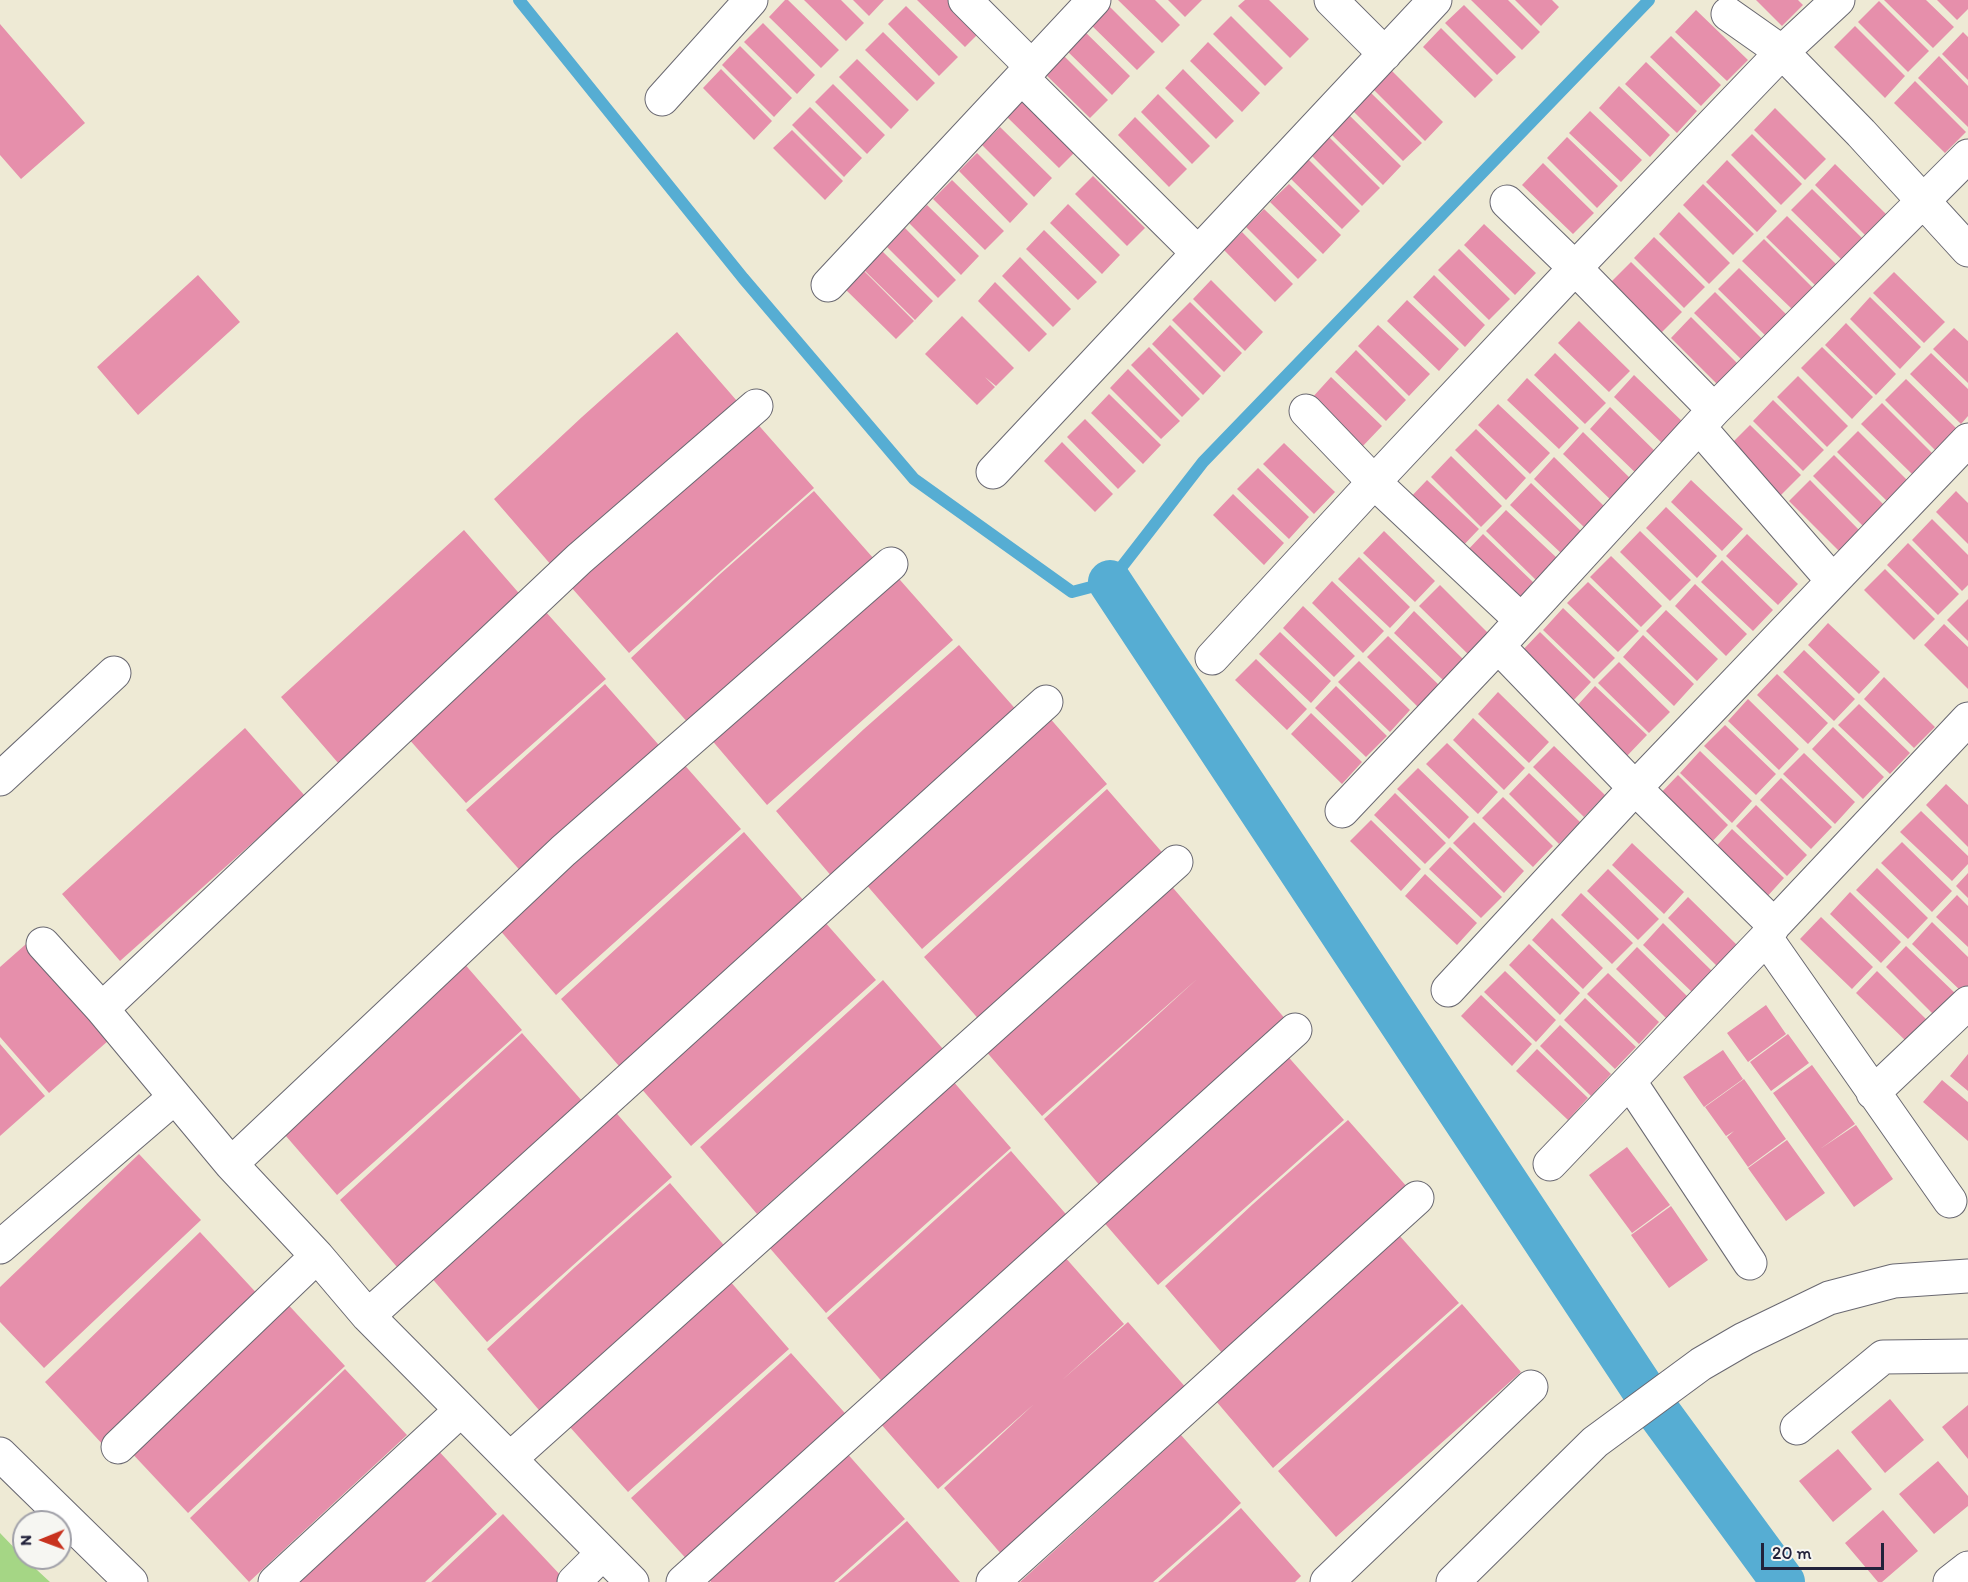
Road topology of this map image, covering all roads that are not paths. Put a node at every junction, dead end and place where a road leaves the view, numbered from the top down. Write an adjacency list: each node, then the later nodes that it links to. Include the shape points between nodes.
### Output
1 (751, 0): 11 (street)
2 (965, 0): 10 (street)
3 (1094, 0): 10 (street)
4 (1331, 0): 9 (street)
5 (1435, 0): 9 (street)
6 (1838, 0): 8 (street)
7 (1728, 14): 8 (street)
8 (1782, 52): 13 (street); 17 (street)
9 (1384, 54): 16 (street)
10 (1027, 72): 16 (street); 18 (street)
11 (662, 99)
12 (1968, 156): 13 (street)
13 (1923, 201): 15 (street); 21 (street)
14 (1506, 202): 17 (street)
15 (1968, 250)
16 (1198, 253): 23 (street)
17 (1575, 268): 21 (street); 24 (street)
18 (828, 285)
19 (756, 406): 41 (street, via 579,559)
20 (1305, 411): 24 (street)
21 (1707, 419): 26 (street); 27 (street)
22 (1968, 440): 26 (street)
23 (993, 472)
24 (1374, 482): 27 (street); 29 (street)
25 (891, 564): 46 (street, via 564,851)
26 (1833, 581): 34 (street)
27 (1521, 620): 28 (street)
28 (1498, 646): 34 (street); 35 (street)
29 (1212, 658)
30 (114, 673): 33 (street)
31 (1046, 702): 54 (street)
32 (1966, 726): 37 (street)
33 (0, 779)
34 (1635, 788): 37 (street); 39 (street)
35 (1342, 811)
36 (1176, 862): 61 (street)
37 (1770, 932): 43 (street); 44 (street)
38 (43, 944): 41 (street)
39 (1448, 990)
40 (1968, 1003): 44 (street)
41 (102, 1009): 45 (street)
42 (1295, 1030): 68 (street)
43 (1630, 1082): 47 (street); 52 (street)
44 (1873, 1093): 49 (street)
45 (175, 1097): 46 (street); 50 (street)
46 (231, 1164): 51 (street)
47 (1550, 1164)
48 (1417, 1198): 69 (street)
49 (1950, 1201)
50 (0, 1247)
51 (317, 1256): 54 (street); 59 (street)
52 (1750, 1263)
53 (1968, 1276): 71 (street, via 1894,1281 1828,1298 1701,1364 1595,1442)
54 (368, 1316): 57 (street)
55 (1968, 1356): 58 (street, via 1883,1357)
56 (1531, 1387): 70 (street)
57 (461, 1410): 61 (street); 65 (street)
58 (1797, 1428)
59 (117, 1447)
60 (0, 1454): 64 (street)
61 (511, 1458): 62 (street)
62 (602, 1554): 66 (street); 67 (street)
63 (1968, 1568): 72 (street)
64 (131, 1582)
65 (275, 1582)
66 (574, 1582)
67 (632, 1582)
68 (683, 1582)
69 (993, 1582)
70 (1327, 1582)
71 (1452, 1582)
72 (1950, 1582)

